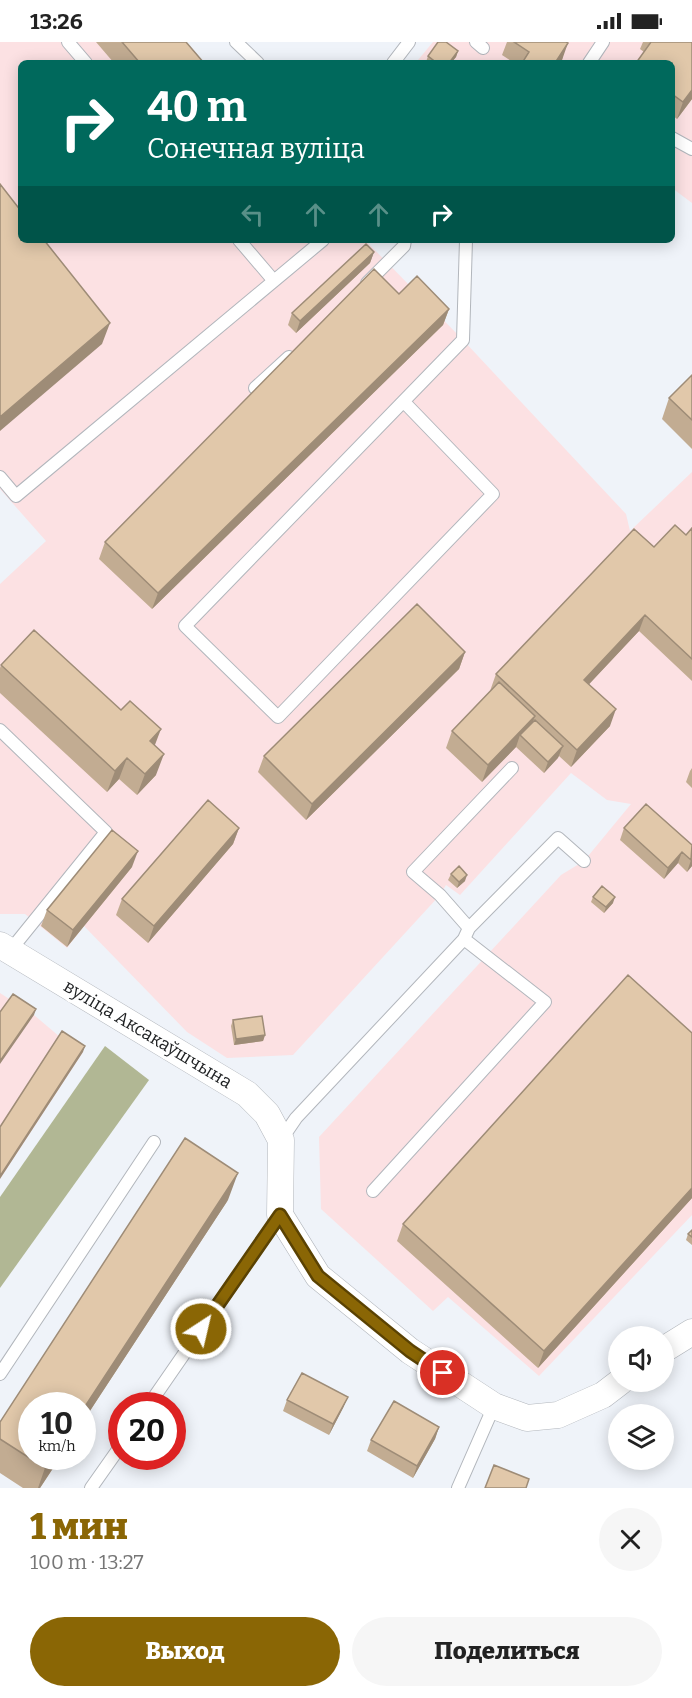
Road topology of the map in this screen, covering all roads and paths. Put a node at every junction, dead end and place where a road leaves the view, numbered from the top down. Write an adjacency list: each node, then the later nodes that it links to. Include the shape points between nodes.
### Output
1 (68, 42): 5 (lane)
2 (236, 42): 6 (lane)
3 (410, 42): 7 (lane)
4 (603, 42): 8 (lane)
5 (83, 60)
6 (255, 60)
7 (395, 60)
8 (591, 60)
9 (675, 140): 10 (lane)
10 (692, 149)
11 (242, 243): 15 (lane)
12 (319, 243): 15 (lane)
13 (404, 243): 16 (lane)
14 (466, 243): 19 (lane, via 463,340)
15 (274, 281): 20 (lane, via 16,496)
16 (355, 294)
17 (297, 349): 18 (lane)
18 (255, 388)
19 (404, 402): 19 (lane, via 494,494 278,717 185,626)
20 (0, 477)
21 (0, 730): 25 (lane, via 106,832)
22 (512, 768): 24 (lane, via 413,872 440,895)
23 (584, 861): 24 (lane, via 558,838)
24 (467, 934): 26 (lane, via 296,1118); 28 (lane, via 545,1002)
25 (4, 948): 26 (street, вуліца Аксакаўшчына, via 248,1094 267,1114)
26 (281, 1140): 29 (street)
27 (154, 1142): 32 (lane)
28 (373, 1191)
29 (280, 1215): 34 (lane); 35 (street, via 318,1276 410,1351)
30 (692, 1332): 31 (street)
31 (674, 1343)
32 (0, 1374)
33 (608, 1391): 35 (street, via 558,1415 527,1418)
34 (158, 1392)
35 (494, 1406): 38 (lane)
36 (108, 1464): 37 (lane)
37 (91, 1488)
38 (458, 1488)

